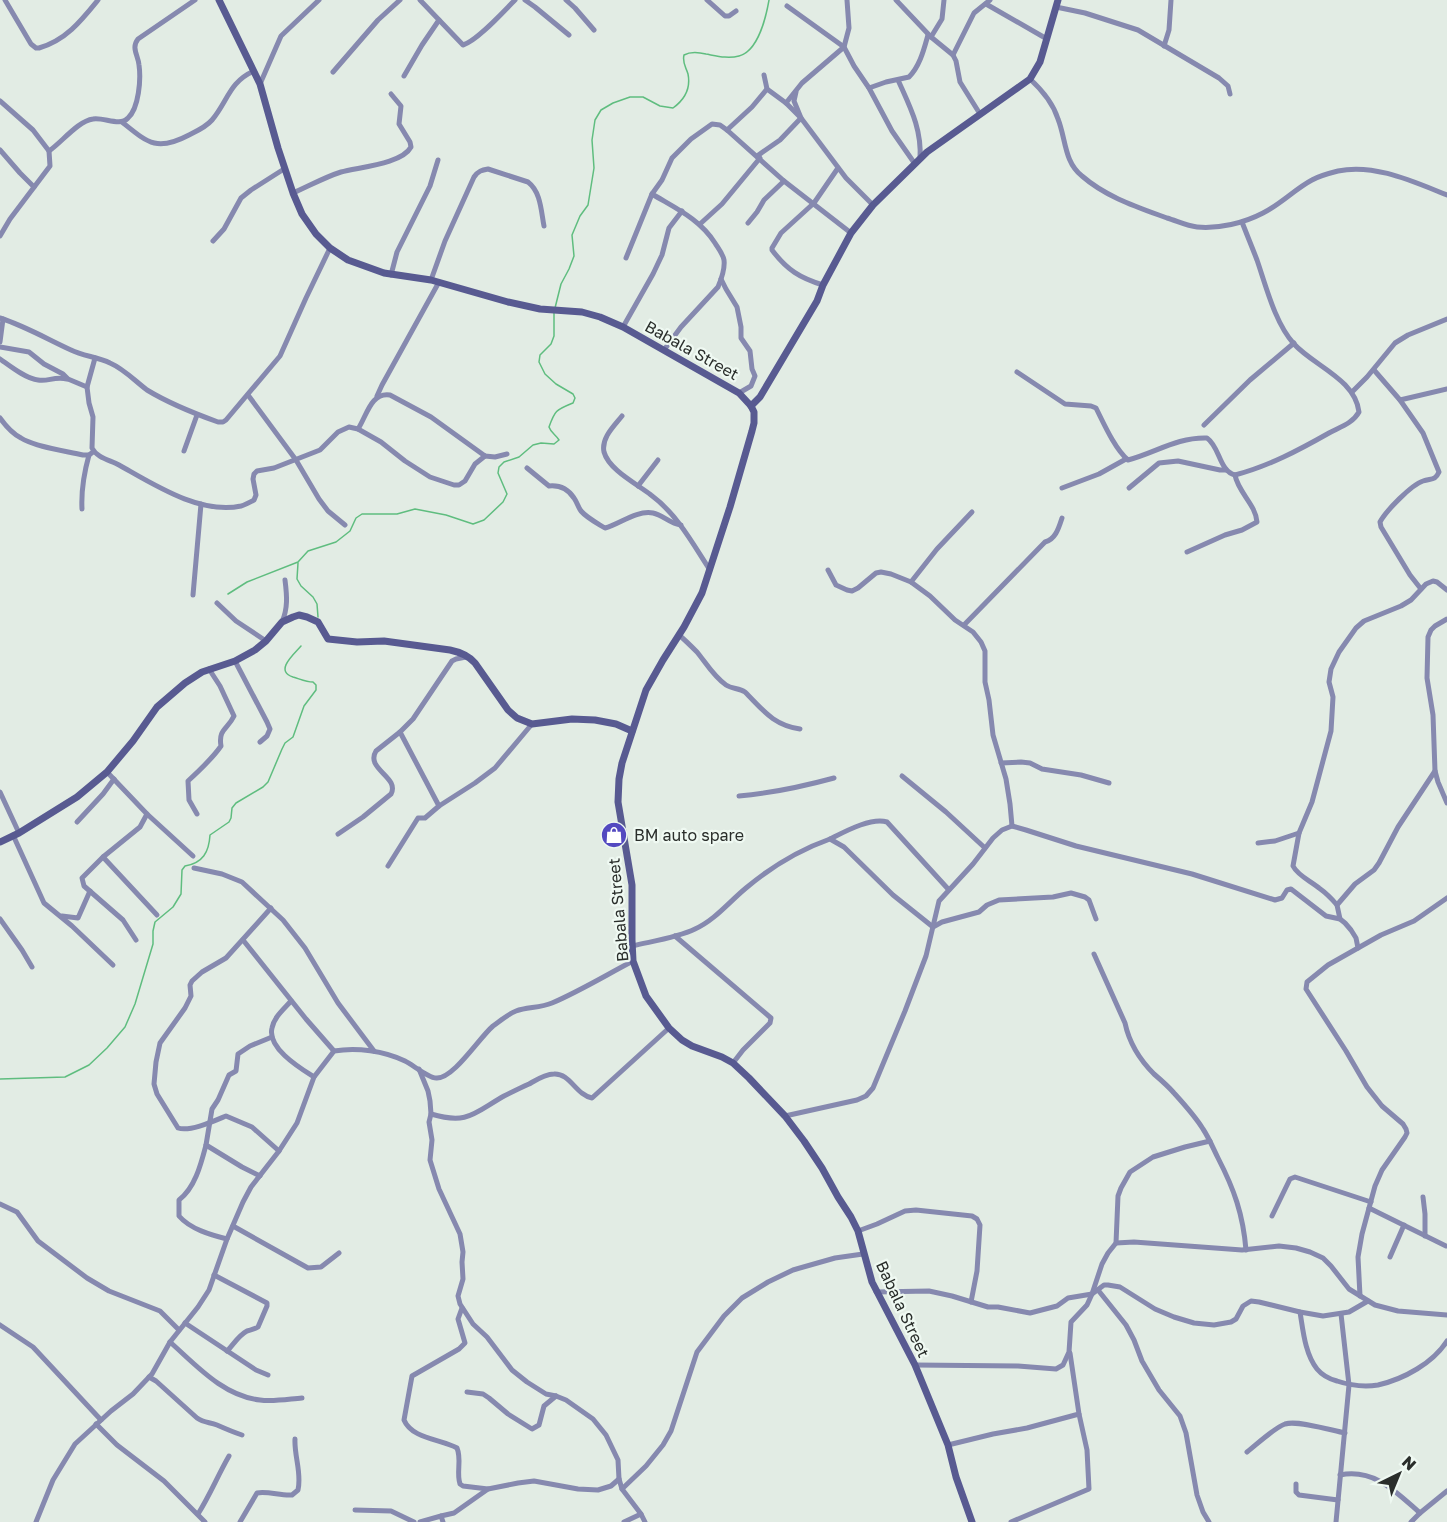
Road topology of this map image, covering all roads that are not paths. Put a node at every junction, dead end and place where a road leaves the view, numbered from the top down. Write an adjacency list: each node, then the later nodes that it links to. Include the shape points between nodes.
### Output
1 (5, 0): 2 (street, via 32,44 39,48 65,36)
2 (98, 0)
3 (195, 0): 44 (street, via 135,43 139,92 131,114)
4 (219, 0): 28 (street, Babala Street)
5 (319, 0): 34 (street, via 281,36)
6 (400, 0): 29 (street)
7 (420, 0): 20 (street)
8 (515, 0): 20 (street, via 466,45)
9 (525, 0): 22 (street)
10 (566, 0): 21 (street)
11 (707, 0): 19 (street, via 725,16)
12 (847, 0): 26 (street, via 849,28)
13 (896, 0): 23 (street)
14 (944, 0): 23 (street, via 942,19)
15 (1171, 0): 25 (street)
16 (988, 2): 24 (street); 27 (street, via 974,13)
17 (1057, 4): 24 (street); 25 (street, via 1138,30)
18 (787, 6): 26 (street)
19 (736, 11)
20 (439, 20): 31 (street)
21 (594, 30)
22 (569, 35)
23 (929, 36): 27 (street); 33 (street, via 916,68 909,77)
24 (1047, 39): 32 (street)
25 (1164, 46): 39 (street, via 1219,78)
26 (844, 47): 35 (street); 37 (street)
27 (953, 55): 42 (street, via 960,82)
28 (254, 71): 34 (street, Babala Street); 44 (street, via 237,82 212,120 175,143 157,145)
29 (333, 72)
30 (764, 75): 36 (street)
31 (404, 76)
32 (1030, 79): 42 (street); 61 (street, via 1058,116 1070,164 1095,186 1115,199 1181,224 1206,227)
33 (898, 80): 35 (street); 50 (street, via 919,132)
34 (260, 84): 52 (street, Babala Street)
35 (869, 88): 50 (street, via 892,131)
36 (767, 89): 41 (street); 45 (street)
37 (797, 89): 41 (street); 43 (street, via 794,101)
38 (392, 94): 55 (street, via 401,106 399,124 410,142 406,154 339,172)
39 (1230, 94)
40 (0, 101): 47 (street, via 33,130)
41 (786, 103): 43 (street)
42 (980, 114): 50 (street)
43 (801, 118): 48 (street); 51 (street)
44 (122, 122): 47 (street, via 87,120)
45 (727, 130): 48 (street); 56 (street, via 712,124 691,139 672,158)
46 (0, 150): 54 (street)
47 (49, 151): 54 (street, via 50,166)
48 (758, 157): 53 (street); 63 (street, via 722,204)
49 (438, 160): 70 (street)
50 (917, 162): 59 (street)
51 (838, 168): 58 (street); 59 (street)
52 (284, 169): 55 (street, Babala Street); 67 (street, via 241,198)
53 (784, 180): 58 (street); 62 (street)
54 (34, 187): 66 (street)
55 (293, 193): 68 (street, Babala Street, via 302,214)
56 (652, 194): 60 (street); 69 (street)
57 (1447, 195): 61 (street, via 1374,171 1337,171 1313,179 1275,207)
58 (814, 203): 65 (street); 74 (street, via 781,233 772,250 793,272)
59 (873, 205): 65 (street)
60 (682, 211): 63 (street); 77 (street, via 667,234 654,274)
61 (1242, 222): 79 (street, via 1272,306)
62 (748, 223)
63 (700, 224): 71 (street, via 721,253)
64 (544, 226): 72 (street, via 534,186 489,169 477,172)
65 (851, 232): 74 (street)
66 (0, 236)
67 (213, 241)
68 (330, 248): 70 (street, Babala Street, via 348,260); 91 (street, via 280,356)
69 (626, 258)
70 (391, 274): 72 (street, Babala Street)
71 (721, 279): 81 (street); 89 (street, via 737,307 741,338 750,351 755,376 751,386)
72 (431, 280): 73 (street, Babala Street)
73 (439, 282): 77 (street, Babala Street, via 540,309 582,312); 92 (street)
74 (823, 285): 94 (street, via 788,352)
75 (1, 318): 78 (street); 82 (street)
76 (1447, 319): 84 (street, via 1395,343)
77 (623, 327): 81 (street, Babala Street)
78 (0, 342)
79 (1294, 344): 90 (street); 98 (street)
80 (0, 347): 86 (street, via 28,352)
81 (664, 350): 89 (street, Babala Street)
82 (95, 358): 87 (street); 95 (street, via 109,362 146,389)
83 (0, 359): 86 (street, via 35,380)
84 (1374, 370): 90 (street); 93 (street)
85 (1017, 372): 104 (street, via 1065,404 1096,408)
86 (68, 379): 87 (street)
87 (87, 387): 101 (street, via 93,417)
88 (1447, 389): 93 (street)
89 (739, 393): 94 (street, Babala Street)
90 (1352, 393): 109 (street, via 1359,412 1352,421 1293,453)
91 (248, 395): 95 (street, via 223,422); 105 (street)
92 (377, 396): 99 (street); 103 (street, via 399,398)
93 (1400, 400): 124 (street, via 1423,433 1438,475 1409,491 1380,522)
94 (751, 406): 120 (street, Babala Street, via 752,431)
95 (197, 415): 100 (street)
96 (622, 416): 110 (street, via 606,436 603,449 616,469)
97 (0, 418): 101 (street, via 22,440 83,455)
98 (1204, 424)
99 (358, 429): 103 (street, via 430,477 454,485 465,481); 105 (street, via 344,428 320,450)
100 (184, 451)
101 (91, 453): 113 (street, via 158,488); 114 (street, via 83,478)
102 (507, 454): 103 (street)
103 (485, 456)
104 (1126, 459): 108 (street, via 1167,445 1207,438); 111 (street)
105 (296, 460): 113 (street, via 257,471 253,479 254,500 241,506); 117 (street, via 328,511)
106 (658, 460): 110 (street)
107 (527, 468): 118 (street, via 549,486 558,485 570,494 583,513 605,528 651,513)
108 (1226, 470): 109 (street); 112 (street, via 1178,461 1159,463)
109 (1235, 475): 119 (street, via 1257,522)
110 (638, 486): 118 (street)
111 (1062, 488)
112 (1129, 488)
113 (201, 504): 126 (street)
114 (82, 509)
115 (972, 512): 123 (street)
116 (1062, 518): 130 (street, via 1051,540)
117 (345, 525)
118 (681, 525): 120 (street)
119 (1187, 552)
120 (710, 570): 131 (street, Babala Street)
121 (828, 570): 123 (street, via 836,585 852,591 880,572)
122 (285, 580): 129 (street, via 287,600)
123 (911, 582): 130 (street)
124 (1421, 589): 125 (street, via 1432,581); 156 (street, via 1411,600 1356,628 1330,669 1331,731 1312,802)
125 (1447, 590)
126 (193, 595)
127 (217, 603): 132 (street)
128 (1447, 619): 142 (street, via 1435,626 1428,637 1427,678 1435,730)
129 (282, 622): 132 (street); 133 (street, via 307,616 318,622 328,639 384,641)
130 (964, 625): 141 (street, via 985,651 985,682)
131 (679, 635): 137 (street, via 726,685 745,692 776,722); 138 (street, Babala Street, via 646,690)
132 (266, 641): 134 (street)
133 (468, 656): 136 (street, via 512,714); 139 (street, via 452,661 420,710)
134 (236, 661): 135 (street); 140 (street, via 270,729)
135 (209, 669): 143 (street, via 157,707); 153 (street, via 234,716 222,730 218,751 188,781 189,800)
136 (532, 724): 138 (street, via 595,720); 151 (street, via 495,768)
137 (800, 729)
138 (632, 731): 181 (street, Babala Street, via 620,771 618,802 632,885)
139 (400, 732): 151 (street); 158 (street, via 373,754 378,768 392,785 391,794)
140 (260, 742)
141 (1001, 764): 147 (street, via 1030,763); 155 (street)
142 (1435, 771): 150 (street); 170 (street, via 1374,870)
143 (107, 772): 146 (street); 157 (street, via 77,797)
144 (902, 776): 162 (street)
145 (834, 778): 149 (street, via 768,794)
146 (114, 779): 152 (street); 154 (street)
147 (1109, 783)
148 (0, 792): 157 (street)
149 (739, 796)
150 (1447, 803)
151 (439, 806): 165 (street, via 425,818 418,818)
152 (147, 814): 163 (street); 164 (street, via 140,827)
153 (196, 814)
154 (77, 822)
155 (1012, 826): 162 (street, via 997,834); 175 (street, via 1268,898 1278,900 1291,889 1326,916)
156 (1299, 833): 161 (street, via 1275,842); 170 (street, via 1294,870)
157 (16, 834): 160 (street); 173 (street, via 40,897)
158 (338, 834)
159 (830, 839): 167 (street, via 880,820 887,822); 177 (street, via 844,847); 178 (street, via 798,852 706,922)
160 (0, 842)
161 (1258, 843)
162 (985, 848): 167 (street)
163 (193, 856)
164 (103, 858): 168 (street, via 82,878); 172 (street)
165 (388, 866)
166 (194, 868): 171 (street, via 242,882)
167 (949, 890): 177 (street, via 939,901)
168 (90, 891): 173 (street, via 78,918); 179 (street, via 123,920)
169 (1447, 898): 182 (street, via 1414,921)
170 (1337, 905): 175 (street)
171 (271, 908): 180 (street); 191 (street, via 295,934)
172 (157, 915)
173 (60, 916): 185 (street)
174 (0, 919): 186 (street)
175 (1340, 919): 182 (street, via 1352,930)
176 (1096, 920): 177 (street, via 1089,900 1071,894 999,900 979,912)
177 (933, 927): 196 (street, via 926,956 873,1088 856,1100)
178 (675, 936): 181 (street); 192 (street, via 771,1018)
179 (136, 940)
180 (243, 940): 187 (street); 197 (street, via 226,958 192,981 191,996 160,1043 156,1062 157,1094 178,1128 185,1130)
181 (632, 946): 184 (street, Babala Street)
182 (1358, 948): 204 (street, via 1328,965 1305,986 1367,1087 1406,1129 1405,1137 1382,1170)
183 (1094, 954): 198 (street, via 1131,1042 1152,1072 1203,1128)
184 (633, 961): 188 (street, Babala Street, via 646,996); 193 (street, via 548,1005 507,1016 444,1077 433,1078)
185 (113, 965)
186 (32, 967)
187 (291, 1001): 189 (street, via 272,1026); 190 (street)
188 (669, 1028): 192 (street, Babala Street, via 692,1046); 195 (street, via 591,1098 557,1074 504,1096 470,1117 450,1119)
189 (272, 1037): 194 (street, via 284,1054); 197 (street, via 238,1054 236,1071 229,1075)
190 (334, 1051): 191 (street); 194 (street)
191 (374, 1051): 193 (street)
192 (733, 1063): 196 (street, Babala Street)
193 (419, 1069): 195 (street)
194 (314, 1077): 200 (street, via 297,1123)
195 (432, 1114): 226 (street, via 430,1160 464,1252 458,1296)
196 (785, 1116): 208 (street, Babala Street, via 822,1168)
197 (209, 1123): 199 (street); 200 (street, via 226,1116 238,1120)
198 (1210, 1142): 211 (street, via 1153,1157 1130,1172 1118,1196); 213 (street, via 1238,1202)
199 (206, 1145): 201 (street); 210 (street, via 198,1173 179,1200 179,1216 184,1222)
200 (279, 1150): 201 (street)
201 (260, 1176): 207 (street)
202 (1423, 1197): 209 (street)
203 (0, 1204): 232 (street, via 17,1212 38,1241 87,1278 160,1311)
204 (1370, 1205): 205 (street, via 1295,1177 1290,1179); 206 (street); 223 (street, via 1358,1257)
205 (1272, 1216)
206 (1404, 1225): 209 (street); 216 (street)
207 (233, 1226): 210 (street); 214 (street, via 308,1268 321,1267)
208 (858, 1231): 215 (street, Babala Street); 225 (street, via 905,1211 977,1219 977,1271)
209 (1425, 1236): 212 (street)
210 (227, 1239): 217 (street)
211 (1116, 1243): 213 (street); 218 (street)
212 (1446, 1246)
213 (1246, 1250): 223 (street, via 1279,1246 1310,1252 1323,1258)
214 (339, 1253)
215 (863, 1254): 221 (street, Babala Street); 256 (street, via 793,1270 742,1298 697,1352 663,1445)
216 (1390, 1257)
217 (214, 1275): 230 (street, via 209,1290); 235 (street, via 267,1303 258,1328 242,1335)
218 (1097, 1278): 219 (street); 222 (street)
219 (1104, 1286): 220 (street); 227 (street, via 1120,1287 1155,1309 1194,1323 1232,1322 1251,1301)
220 (1098, 1290): 222 (street); 273 (street, via 1126,1325 1159,1390 1180,1416 1197,1495)
221 (876, 1292): 225 (street, via 929,1291); 237 (street, Babala Street)
222 (1092, 1294): 225 (street, via 1068,1298 1057,1306 1030,1313); 236 (street, via 1071,1322)
223 (1360, 1296): 224 (street)
224 (1368, 1301): 228 (street); 229 (street, via 1398,1311)
225 (971, 1302)
226 (462, 1308): 242 (street, via 512,1370 546,1394); 255 (street, via 459,1319 465,1343 412,1376 404,1420 413,1432 457,1448 460,1484)
227 (1300, 1312): 228 (street); 240 (street, via 1314,1366 1329,1379)
228 (1341, 1314): 240 (street)
229 (1447, 1315)
230 (185, 1323): 232 (street); 235 (street)
231 (0, 1325): 245 (street, via 33,1347)
232 (179, 1330): 234 (street)
233 (1447, 1341): 240 (street, via 1426,1363 1405,1375 1376,1385)
234 (170, 1342): 239 (street); 243 (street, via 210,1377 239,1395 260,1400)
235 (227, 1351): 238 (street)
236 (1070, 1352): 237 (street, via 1056,1369); 244 (street)
237 (915, 1365): 249 (street, Babala Street)
238 (268, 1375)
239 (149, 1377): 245 (street); 247 (street, via 204,1423)
240 (1349, 1385): 246 (street)
241 (467, 1392): 242 (street, via 483,1394 532,1429 539,1425 544,1406)
242 (556, 1396): 253 (street, via 593,1419 606,1435 618,1460)
243 (302, 1398)
244 (1079, 1414): 249 (street); 272 (street, via 1088,1450 1089,1489)
245 (99, 1422): 261 (street, via 117,1445 164,1481); 264 (street, via 75,1444 62,1464)
246 (1345, 1433): 250 (street, via 1287,1424); 252 (street)
247 (242, 1435)
248 (295, 1439): 266 (street, via 298,1490 292,1495 256,1493)
249 (948, 1445): 271 (street, Babala Street)
250 (1247, 1452)
251 (229, 1456): 261 (street)
252 (1340, 1475): 258 (street); 260 (street, via 1360,1473 1380,1481)
253 (619, 1479): 255 (street, via 598,1490 534,1481); 256 (street)
254 (1296, 1484): 258 (street, via 1299,1495)
255 (488, 1489): 263 (street)
256 (622, 1489): 262 (street)
257 (1447, 1491): 260 (street)
258 (1338, 1500): 274 (street)
259 (356, 1510): 267 (street, via 391,1511)
260 (1420, 1513): 275 (street)
261 (198, 1514): 265 (street)
262 (641, 1514): 269 (street); 270 (street)
263 (442, 1519): 268 (street)
264 (36, 1522)
265 (205, 1522)
266 (240, 1522)
267 (414, 1522)
268 (420, 1522)
269 (624, 1522)
270 (645, 1522)
271 (972, 1522)
272 (1011, 1522)
273 (1209, 1522)
274 (1336, 1522)
275 (1412, 1522)

